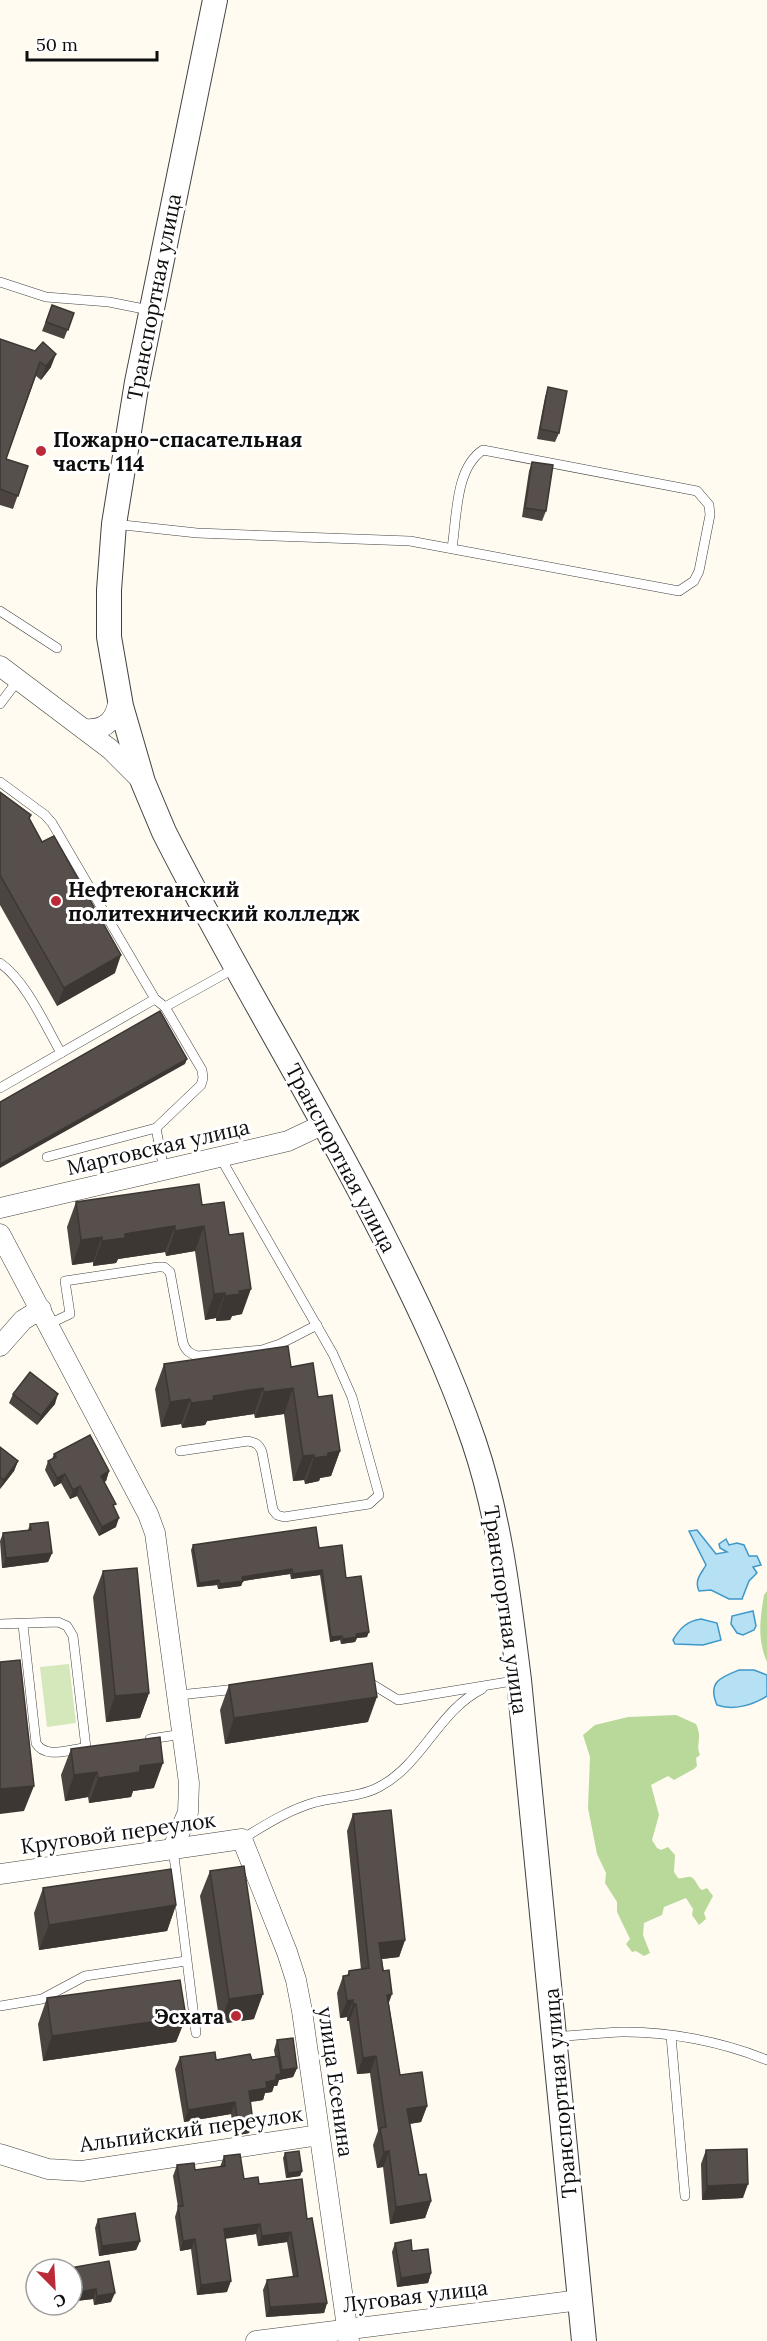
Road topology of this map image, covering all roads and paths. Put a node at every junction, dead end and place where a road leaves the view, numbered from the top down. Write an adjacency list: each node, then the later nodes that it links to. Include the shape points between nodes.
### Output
1 (215, 0): 3 (street, Транспортная улица)
2 (0, 282): 3 (lane, via 46,297 109,302)
3 (152, 311): 4 (street, Транспортная улица, via 120,459)
4 (114, 524): 5 (lane, via 197,533 410,541); 10 (street, Транспортная улица, via 109,637)
5 (452, 548): 5 (lane, via 679,591 694,581 699,572 710,505 697,491 483,450 474,456 463,475)
6 (0, 611): 7 (lane)
7 (57, 648)
8 (0, 666): 9 (street)
9 (18, 680): 11 (lane); 12 (street)
10 (119, 698): 12 (street, via 110,723); 14 (street, Транспортная улица)
11 (0, 704)
12 (84, 729): 14 (street)
13 (0, 782): 17 (lane, via 52,823)
14 (143, 782): 16 (street, Транспортная улица, via 176,857)
15 (0, 963): 19 (lane, via 25,990)
16 (237, 967): 18 (lane); 21 (street, Транспортная улица)
17 (155, 999): 18 (lane); 19 (lane)
18 (165, 1007): 22 (lane, via 203,1078 201,1085)
19 (61, 1053): 20 (lane)
20 (0, 1088)
21 (324, 1124): 24 (street, Мартовская улица, via 296,1139); 35 (street, Транспортная улица, via 437,1346 475,1444 499,1539)
22 (156, 1128): 23 (lane); 25 (lane)
23 (47, 1157)
24 (220, 1157): 25 (street, Мартовская улица); 29 (lane)
25 (164, 1170): 26 (street, Мартовская улица)
26 (0, 1208)
27 (0, 1234): 28 (street)
28 (45, 1317): 29 (lane, via 70,1314 65,1281 164,1267 170,1272 185,1350 191,1354 262,1350); 30 (street, via 23,1320); 38 (street, via 156,1533)
29 (317, 1325): 31 (lane, via 351,1398 379,1489 375,1500 284,1517 273,1510 262,1452 256,1442)
30 (0, 1347)
31 (180, 1450)
32 (0, 1624): 33 (lane)
33 (22, 1625): 42 (lane, via 58,1622 68,1626 73,1636); 42 (lane, via 36,1743 49,1753)
34 (361, 1679): 36 (lane, via 398,1700)
35 (519, 1680): 36 (lane); 50 (street, Транспортная улица)
36 (489, 1685): 43 (lane, via 456,1707 415,1759 378,1788 291,1810)
37 (250, 1687): 38 (lane)
38 (178, 1695): 39 (street)
39 (183, 1734): 40 (lane); 44 (street, via 190,1800)
40 (140, 1740)
41 (97, 1746): 42 (lane)
42 (86, 1748)
43 (242, 1839): 44 (street, Круговой переулок); 52 (street, улица Есенина, via 296,1980)
44 (173, 1848): 45 (street, Круговой переулок); 46 (lane)
45 (0, 1874)
46 (186, 1961): 47 (lane, via 85,1976 42,1999); 48 (lane)
47 (0, 2006)
48 (196, 2033)
49 (671, 2036): 50 (lane, via 622,2032); 51 (lane, via 736,2047); 54 (lane)
50 (555, 2037): 55 (street, Транспортная улица)
51 (767, 2060)
52 (319, 2135): 53 (street, Альпийский переулок, via 82,2171 48,2169); 56 (street, улица Есенина)
53 (0, 2154)
54 (685, 2196)
55 (580, 2300): 56 (street, Луговая улица); 58 (street, Транспортная улица)
56 (348, 2335): 57 (street, Луговая улица)
57 (256, 2341)
58 (584, 2341)

